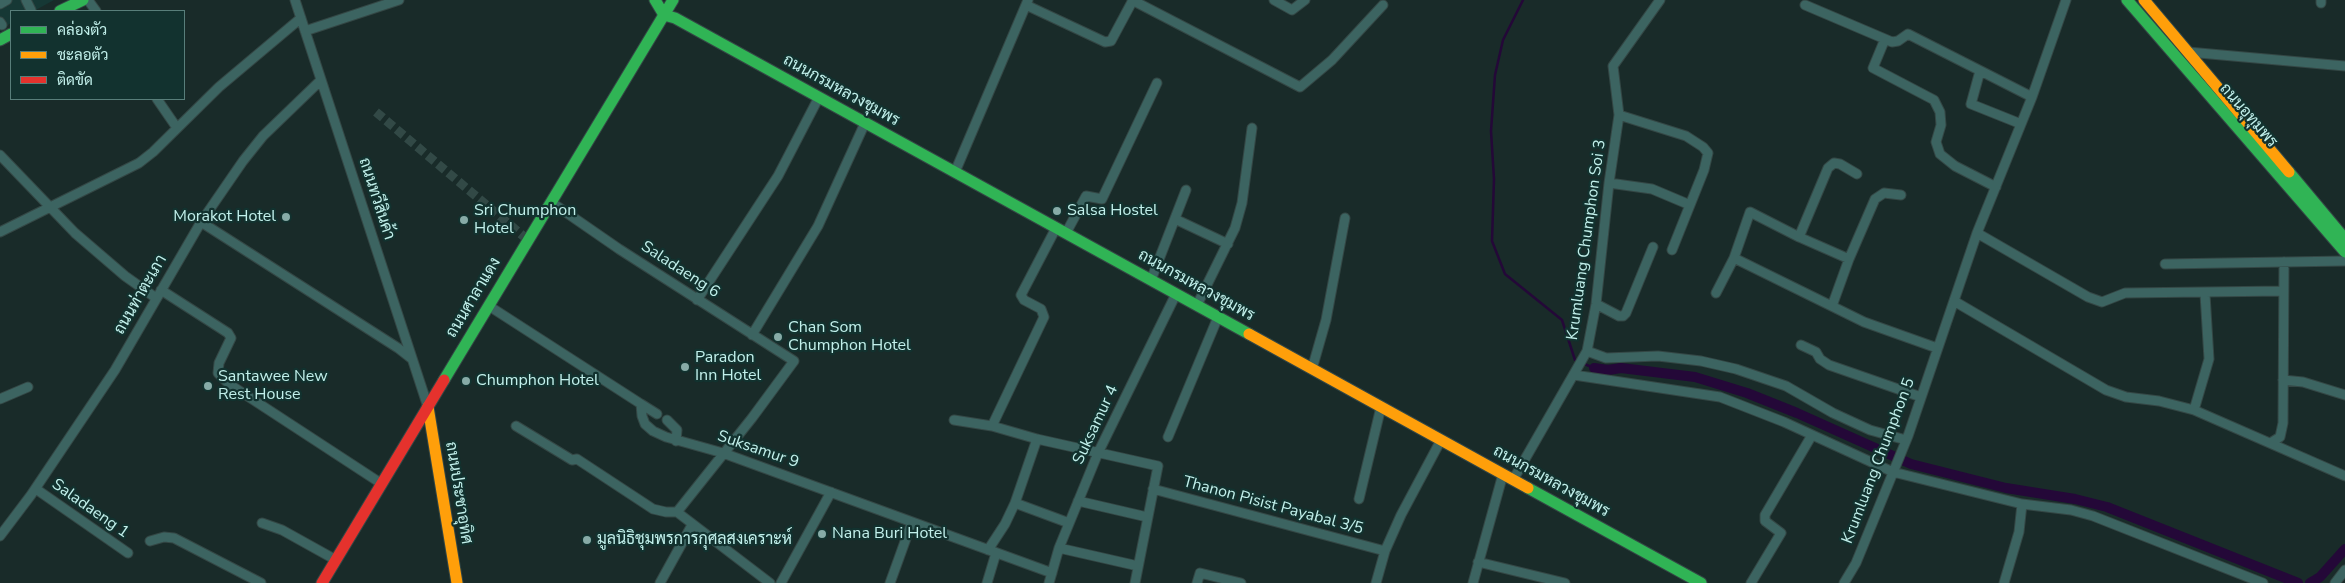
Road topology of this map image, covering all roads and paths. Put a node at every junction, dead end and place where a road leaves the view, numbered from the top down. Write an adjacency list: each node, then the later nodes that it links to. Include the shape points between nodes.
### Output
1 (8, 0): 16 (street)
2 (26, 0): 19 (street)
3 (83, 0): 20 (street)
4 (295, 0): 22 (street, ถนนทวีสินค้า)
5 (399, 0): 23 (street)
6 (655, 0): 21 (street)
7 (1133, 0): 15 (street, via 1111,42 1105,42); 17 (street, via 1300,87 1332,60)
8 (1274, 0): 9 (street, via 1292,10)
9 (1305, 0)
10 (1660, 0): 33 (street, Krumluang Chumphon Soi 3, via 1613,66)
11 (2066, 0): 31 (street, Krumluang Chumphon 5)
12 (2128, 0): 59 (street, ถนนอุทุมพร)
13 (2144, 0): 25 (street, ถนนอุทุมพร)
14 (670, 1): 21 (street, ถนนศาลาแดง)
15 (1027, 2): 39 (street)
16 (0, 4)
17 (1384, 5)
18 (1805, 5): 24 (street)
19 (31, 10)
20 (62, 10)
21 (669, 16): 30 (street, ถนนกรมหลวงชุมพร); 45 (street, ถนนศาลาแดง)
22 (301, 18): 23 (street, ถนนทวีสินค้า); 36 (street)
23 (305, 31): 28 (street, ถนนทวีสินค้า)
24 (1886, 39): 27 (street, via 1898,41 1908,34); 42 (street, via 1873,68 1934,100 1940,112 1941,125 1936,142 1940,154 1955,166)
25 (2188, 52): 26 (street); 55 (street, ถนนอุทุมพร)
26 (2345, 66)
27 (1980, 71): 31 (street); 35 (street, via 1971,104)
28 (321, 80): 50 (street, ถนนท่าตะเภา, via 252,148); 83 (street, ถนนทวีสินค้า)
29 (1157, 83): 52 (street, via 1102,199 1086,196)
30 (819, 97): 34 (street, ถนนกรมหลวงชุมพร); 72 (street, via 778,176)
31 (2032, 97): 35 (street, Krumluang Chumphon 5)
32 (158, 100): 36 (street)
33 (1620, 115): 41 (street, Krumluang Chumphon Soi 3); 46 (street, via 1686,136 1708,153)
34 (865, 123): 39 (street, ถนนกรมหลวงชุมพร); 79 (street, via 818,226)
35 (2021, 124): 42 (street, Krumluang Chumphon 5)
36 (177, 128): 47 (street, via 139,163)
37 (1252, 128): 56 (street, via 1242,203)
38 (0, 155): 47 (street)
39 (954, 172): 52 (street, ถนนกรมหลวงชุมพร)
40 (1857, 174): 54 (street, via 1840,164 1834,163 1828,168)
41 (1609, 182): 46 (street, via 1652,189); 74 (street, Krumluang Chumphon Soi 3)
42 (1996, 187): 53 (street, Krumluang Chumphon 5)
43 (1186, 190): 49 (street)
44 (1901, 195): 61 (street, via 1884,193 1875,199)
45 (551, 202): 72 (street, Saladaeng 6); 76 (street, ถนนศาลาแดง)
46 (1690, 205): 58 (street)
47 (48, 207): 51 (street); 71 (street, via 125,276)
48 (1345, 218): 84 (street, via 1326,320)
49 (1175, 219): 56 (street); 65 (street)
50 (201, 222): 66 (street, ถนนท่าตะเภา); 83 (street)
51 (1, 230)
52 (1061, 231): 65 (street, ถนนกรมหลวงชุมพร); 99 (street, via 1021,295 1041,309 1044,317)
53 (1977, 233): 70 (street, via 2102,302 2125,293); 73 (street, Krumluang Chumphon 5)
54 (1799, 237): 60 (street, via 1750,212); 61 (street)
55 (2345, 239)
56 (1228, 244): 75 (street)
57 (1653, 247): 74 (street, via 1626,314 1619,316)
58 (1672, 250)
59 (2345, 252)
60 (1734, 258): 68 (street); 77 (street)
61 (1849, 259): 77 (street)
62 (2345, 261): 63 (street)
63 (2284, 262): 64 (street); 67 (street)
64 (2165, 264)
65 (1151, 280): 69 (street, ถนนกรมหลวงชุมพร)
66 (161, 290): 71 (street, ถนนท่าตะเภา); 112 (street, via 228,333 231,338 219,362 218,373 229,384)
67 (2283, 291): 70 (street); 86 (street)
68 (1716, 293)
69 (1176, 294): 75 (street, ถนนกรมหลวงชุมพร); 108 (street, Suksamur 4)
70 (2206, 294): 94 (street, via 2209,359)
71 (156, 298): 113 (street, ถนนท่าตะเภา, via 115,370)
72 (697, 300): 79 (street, Saladaeng 6)
73 (1954, 301): 81 (street, Krumluang Chumphon 5); 94 (street, via 2106,390)
74 (1596, 304): 82 (street, Krumluang Chumphon Soi 3)
75 (1197, 305): 78 (street, ถนนกรมหลวงชุมพร)
76 (489, 306): 91 (street); 92 (street, ถนนศาลาแดง)
77 (1832, 306): 81 (street, via 1864,322)
78 (1218, 317): 84 (street, ถนนกรมหลวงชุมพร); 101 (street)
79 (752, 335): 107 (street, Saladaeng 6, via 794,361)
80 (1801, 344): 89 (street, via 1816,352 1829,365)
81 (1937, 348): 89 (street, Krumluang Chumphon 5)
82 (1586, 353): 85 (street, Krumluang Chumphon Soi 3); 105 (street, via 1606,358 1658,356 1701,361 1736,370 1786,386 1870,430)
83 (412, 360): 92 (street, ถนนทวีสินค้า)
84 (1312, 369): 93 (street, ถนนกรมหลวงชุมพร)
85 (1575, 374): 100 (street, via 1720,398); 111 (street, Krumluang Chumphon Soi 3)
86 (2284, 380): 88 (street, via 2303,382); 106 (street, via 2282,431)
87 (28, 387): 90 (street)
88 (2345, 395)
89 (1921, 397): 105 (street, Krumluang Chumphon 5)
90 (0, 399)
91 (641, 404): 95 (street); 103 (street, Suksamur 9, via 645,424 653,431)
92 (428, 407): 112 (street, ถนนศาลาแดง); 139 (street, ถนนประชาอุทิศ)
93 (1381, 407): 104 (street, ถนนกรมหลวงชุมพร); 116 (street)
94 (2194, 410): 106 (street)
95 (657, 414)
96 (667, 420): 103 (street, via 676,430)
97 (954, 420): 99 (street)
98 (516, 426): 120 (street, via 572,460 577,459 653,509)
99 (992, 426): 102 (street)
100 (1812, 435): 109 (street); 153 (street, via 1765,515 1765,521 1781,533)
101 (1168, 437)
102 (1037, 439): 108 (street); 118 (street)
103 (676, 440): 107 (street, Suksamur 9)
104 (1441, 440): 111 (street, ถนนกรมหลวงชุมพร); 130 (street)
105 (1906, 441): 109 (street, Krumluang Chumphon 5)
106 (2272, 442): 110 (street)
107 (723, 452): 115 (street, Suksamur 9); 120 (street)
108 (1098, 453): 114 (street, via 1158,466); 117 (street, Suksamur 4)
109 (1894, 470): 119 (street); 154 (street, Krumluang Chumphon 5, via 1856,563)
110 (2345, 476)
111 (1508, 477): 133 (street, Krumluang Chumphon Soi 3); 152 (street, ถนนกรมหลวงชุมพร)
112 (382, 484): 132 (street, ถนนศาลาแดง)
113 (36, 489): 126 (street, ถนนท่าตะเภา); 131 (street, Saladaeng 1)
114 (1153, 489): 121 (street); 130 (street, Thanon Pisist Payabal 3/5)
115 (831, 492): 122 (street, Suksamur 9); 142 (street)
116 (1359, 499)
117 (1078, 501): 121 (street); 124 (street, Suksamur 4)
118 (1015, 503): 124 (street); 129 (street)
119 (2022, 504): 155 (street, via 2020,532); 156 (street, via 2093,516)
120 (677, 512): 125 (street)
121 (1147, 517): 134 (street)
122 (912, 522): 129 (street, Suksamur 9); 143 (street)
123 (262, 523): 132 (street, via 282,530)
124 (1069, 523): 128 (street, Suksamur 4)
125 (692, 525): 140 (street); 141 (street)
126 (0, 536)
127 (150, 541): 137 (street, Saladaeng 1, via 174,538)
128 (1059, 548): 134 (street); 136 (street, Suksamur 4)
129 (992, 551): 136 (street, Suksamur 9); 144 (street)
130 (1385, 551): 149 (street)
131 (128, 553)
132 (336, 560): 138 (street, ถนนศาลาแดง)
133 (1478, 562): 150 (street, Krumluang Chumphon Soi 3); 151 (street)
134 (1138, 566): 146 (street)
135 (2345, 570): 157 (street)
136 (1052, 573): 145 (street, Suksamur 4)
137 (261, 583)
138 (322, 583)
139 (457, 583)
140 (660, 583)
141 (770, 583)
142 (781, 583)
143 (890, 583)
144 (987, 583)
145 (1049, 583)
146 (1135, 583)
147 (1197, 583): 148 (street, via 1200,573)
148 (1241, 583)
149 (1376, 583)
150 (1473, 583)
151 (1565, 583)
152 (1701, 583)
153 (1751, 583)
154 (1844, 583)
155 (2004, 583)
156 (2263, 583)
157 (2335, 583)

